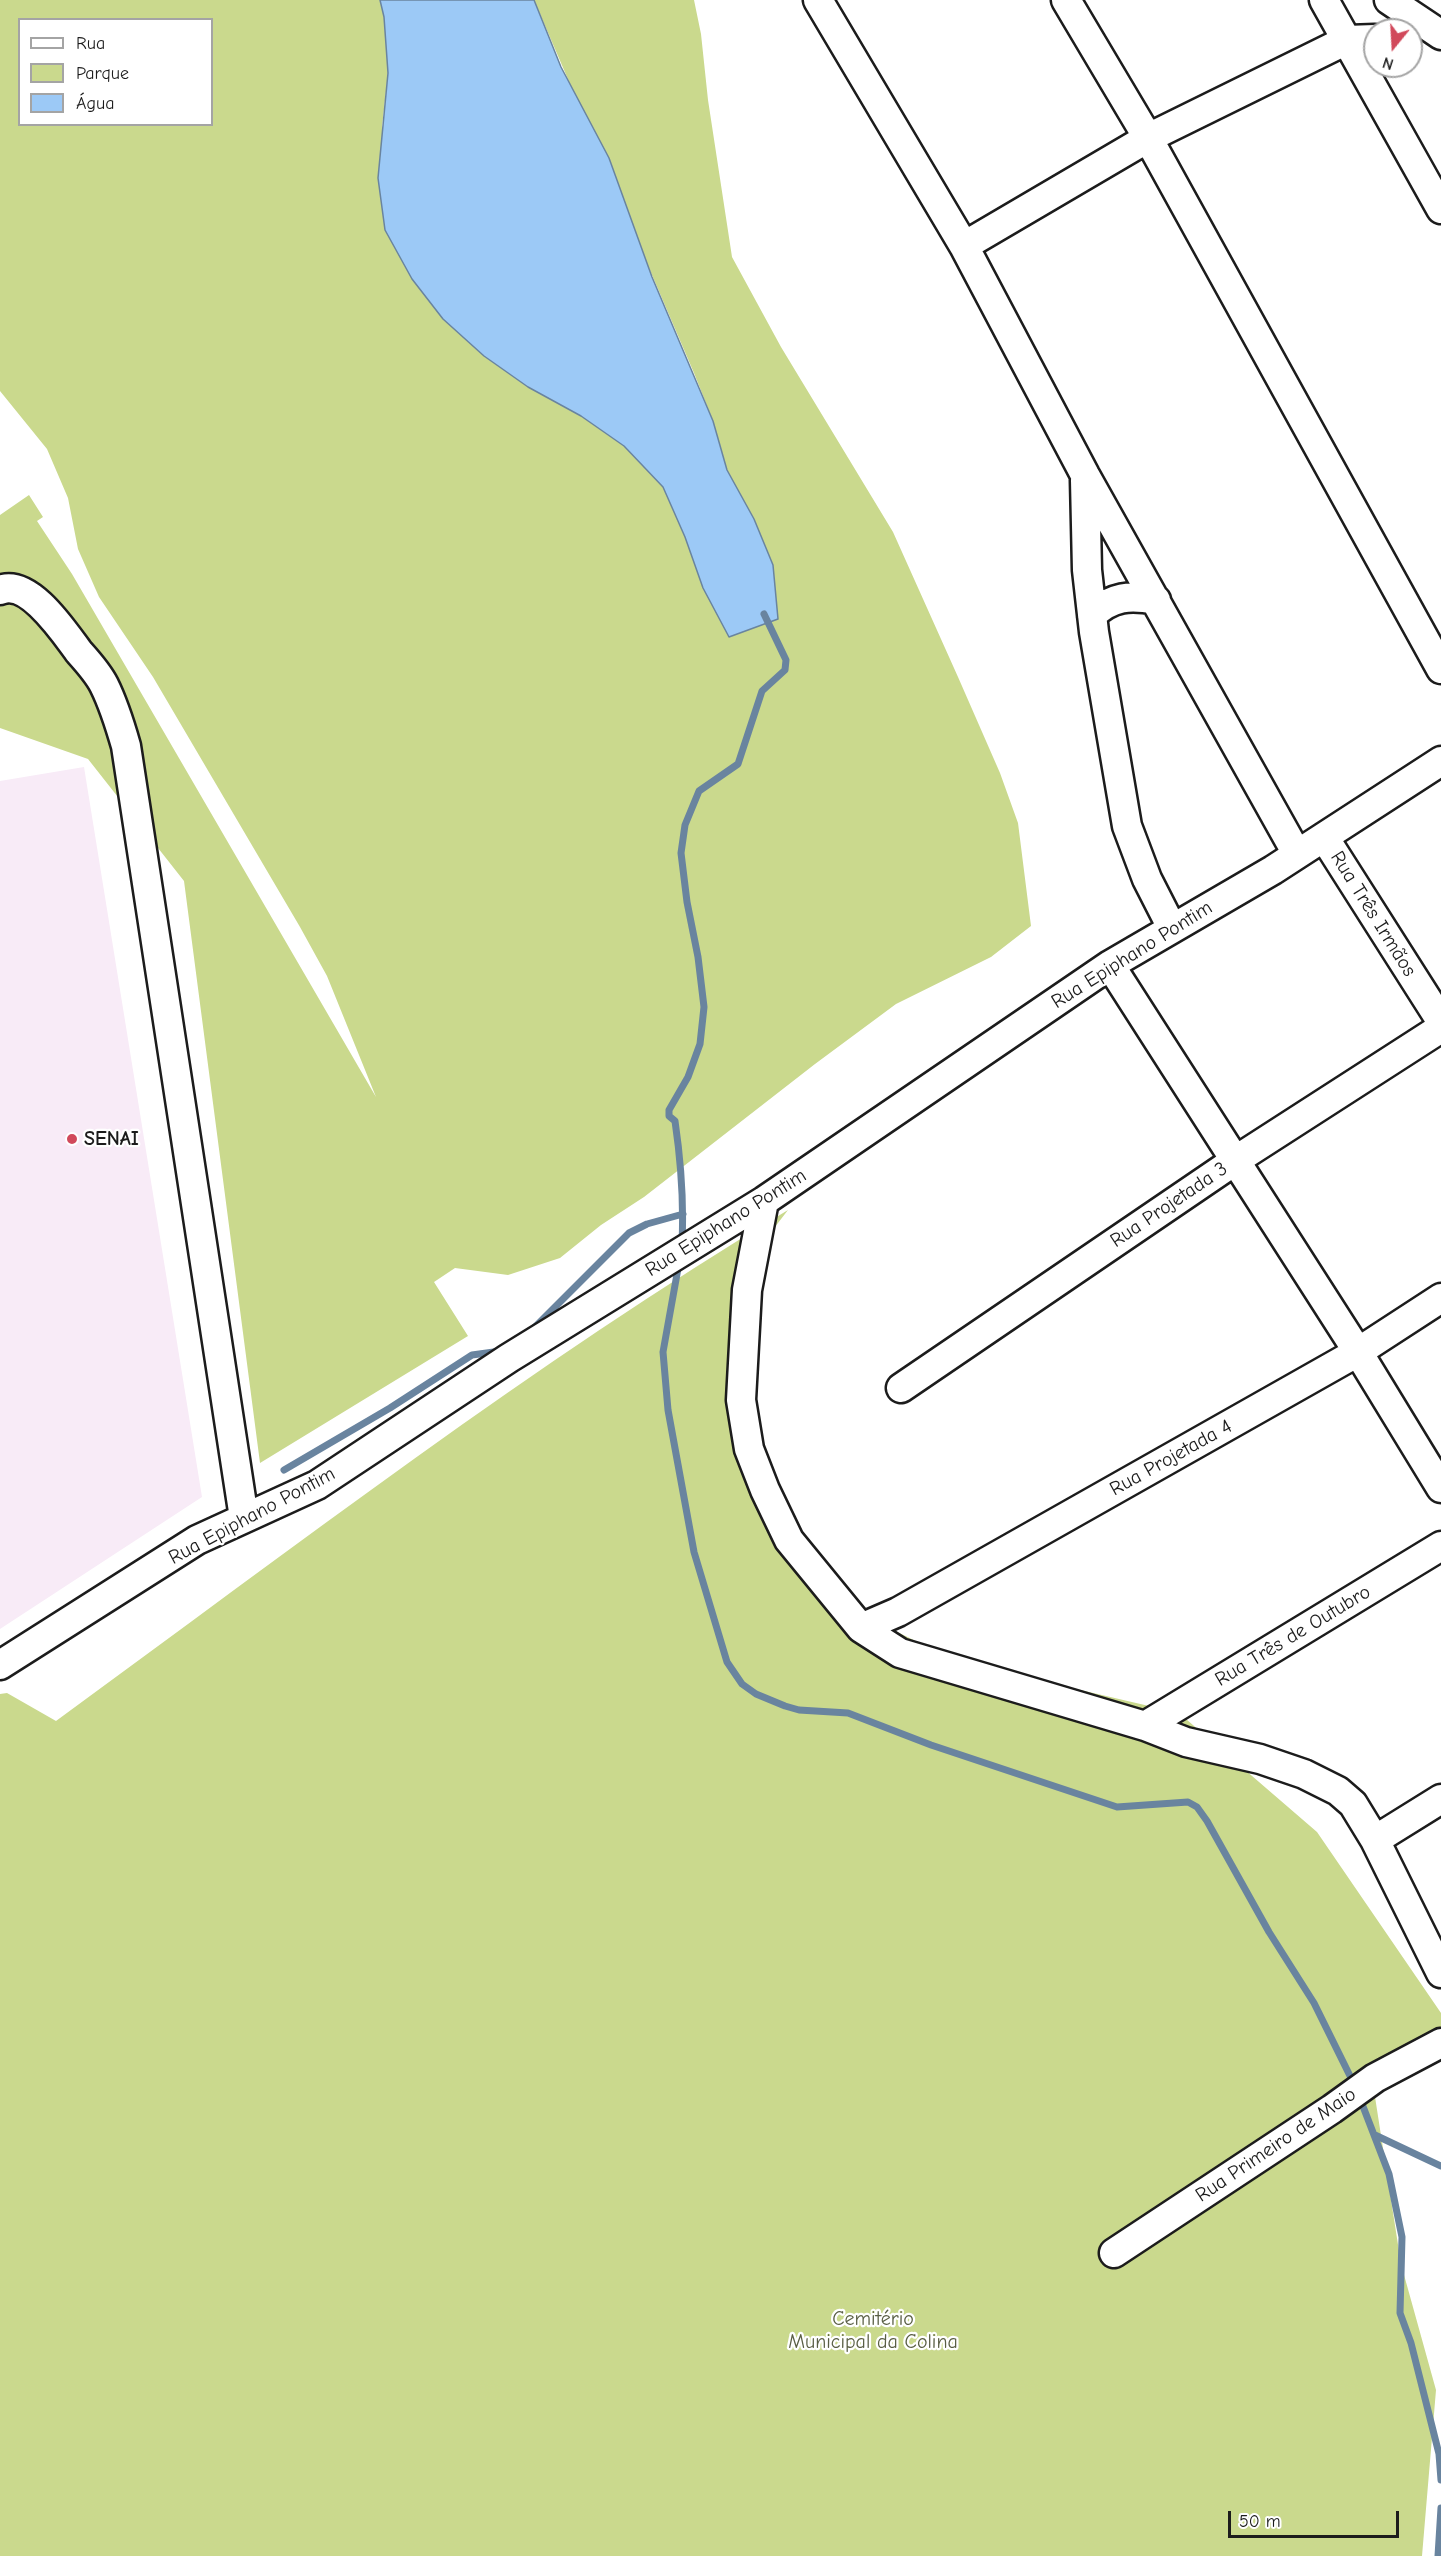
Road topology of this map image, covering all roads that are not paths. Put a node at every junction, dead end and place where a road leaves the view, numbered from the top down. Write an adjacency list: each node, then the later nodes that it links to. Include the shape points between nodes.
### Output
1 (818, 0): 11 (street)
2 (1066, 0): 9 (street)
3 (1324, 0): 8 (street)
4 (1389, 0): 5 (street)
5 (1441, 35): 6 (street)
6 (1423, 36)
7 (1363, 39): 8 (street)
8 (1347, 40): 9 (street); 10 (street)
9 (1148, 138): 11 (street); 16 (street)
10 (1441, 209)
11 (964, 246): 12 (street)
12 (1085, 475): 14 (street); 15 (street)
13 (0, 590): 30 (street, via 23,592 48,610 103,682 117,712 126,746)
14 (1156, 600): 15 (street, via 1122,597 1105,603); 19 (street)
15 (1092, 615): 20 (street, via 1127,826 1147,879)
16 (1441, 669)
17 (1441, 761): 18 (street, Rua Epiphano Pontim)
18 (1324, 837): 19 (street, Rua Epiphano Pontim); 22 (street, Rua Três Irmãos)
19 (1297, 854): 20 (street, Rua Epiphano Pontim)
20 (1173, 928): 21 (street, Rua Epiphano Pontim)
21 (1110, 965): 24 (street); 25 (street, Rua Epiphano Pontim)
22 (1441, 1021)
23 (1441, 1028): 24 (street, Rua Projetada 3)
24 (1236, 1160): 27 (street); 28 (street, Rua Projetada 3)
25 (764, 1201): 30 (street, Rua Epiphano Pontim, via 509,1358 318,1485); 32 (street, via 747,1290 741,1400 749,1449 789,1540)
26 (1441, 1298): 27 (street, Rua Projetada 4)
27 (1358, 1352): 29 (street); 32 (street, Rua Projetada 4, via 898,1612)
28 (901, 1388)
29 (1441, 1488)
30 (244, 1518): 33 (street, Rua Epiphano Pontim, via 197,1540)
31 (1441, 1546): 34 (street, Rua Três de Outubro)
32 (861, 1628): 34 (street, via 900,1653)
33 (0, 1665)
34 (1145, 1726): 36 (street, via 1186,1742 1260,1759 1325,1783 1353,1804)
35 (1441, 1799): 36 (street)
36 (1375, 1840): 37 (street)
37 (1441, 1973)
38 (1441, 2043): 39 (street, Rua Primeiro de Maio, via 1375,2078)
39 (1114, 2253)

